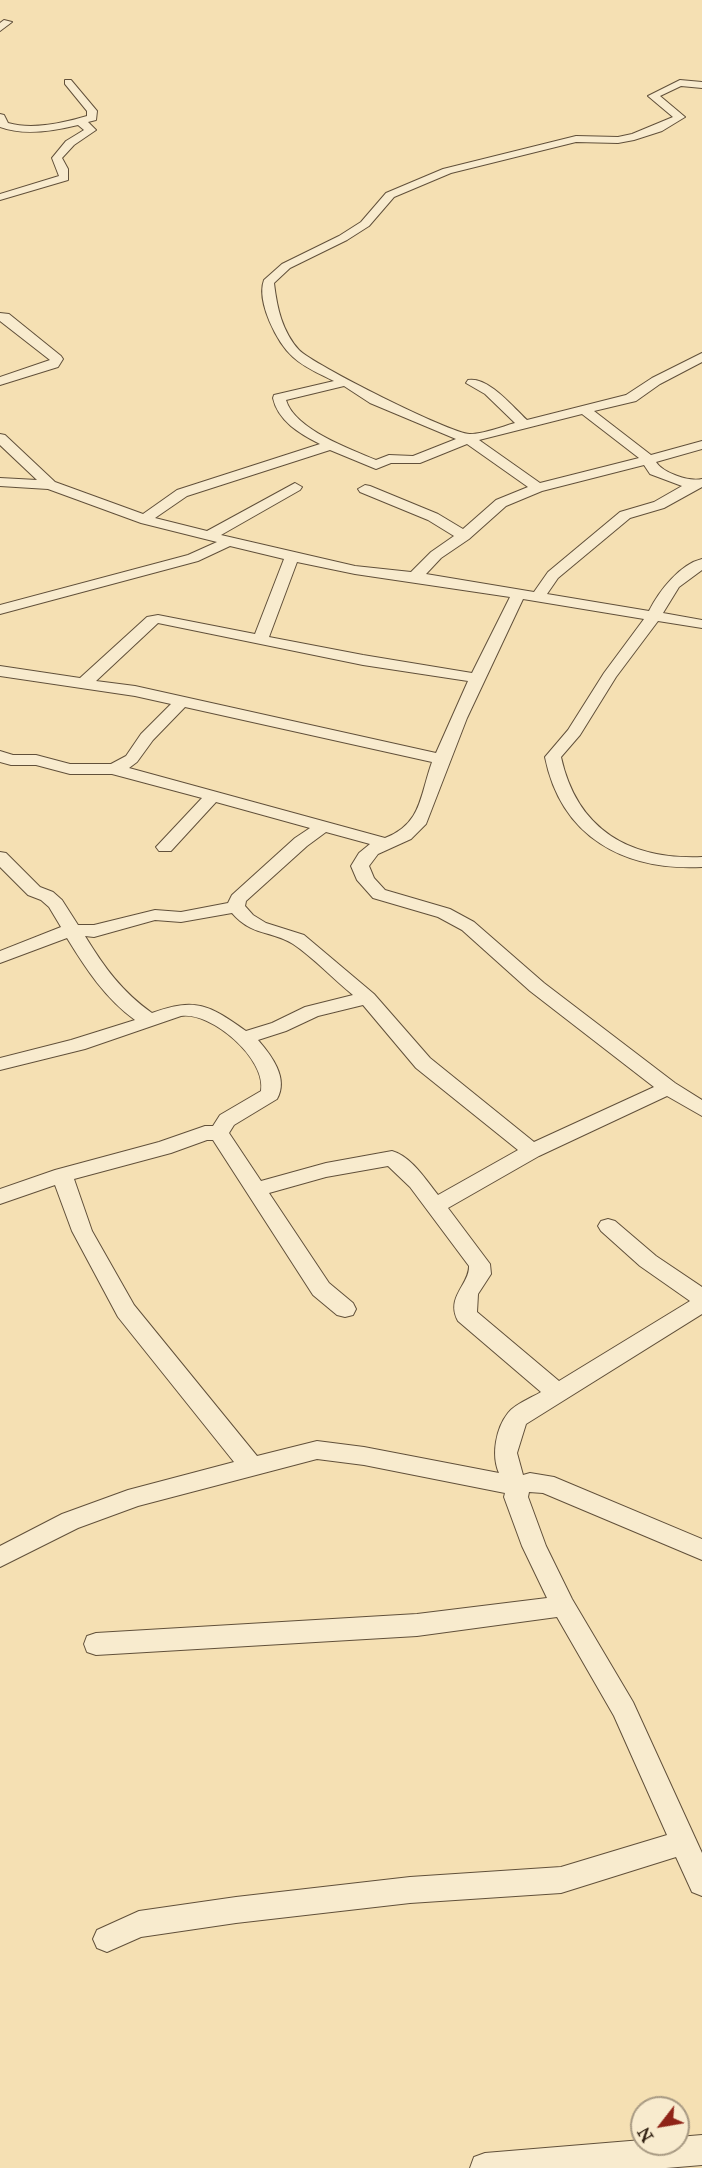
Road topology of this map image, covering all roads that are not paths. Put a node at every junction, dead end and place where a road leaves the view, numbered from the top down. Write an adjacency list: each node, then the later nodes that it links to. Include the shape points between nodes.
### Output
1 (68, 82): 4 (street, via 92,111 92,118)
2 (702, 85): 9 (street, via 680,82 653,96 680,117 656,130 618,140 591,136 576,139 447,171 390,195 365,224 286,266 268,282 271,310 279,329 295,353)
3 (0, 117): 4 (street, via 4,125 19,129)
4 (81, 122): 5 (street, via 91,130 70,143 57,158 64,178)
5 (0, 196)
6 (0, 317): 8 (street, via 57,359 54,364)
7 (702, 357): 11 (street, via 631,398)
8 (0, 381)
9 (346, 382): 14 (street, via 375,400); 16 (street, via 279,398 295,424)
10 (472, 383): 12 (street, via 489,391)
11 (584, 410): 12 (street); 17 (street)
12 (524, 424): 14 (street)
13 (0, 438): 20 (street)
14 (468, 439): 16 (street, via 415,460 389,459 376,465); 22 (street)
15 (702, 444): 17 (street)
16 (331, 445): 24 (street, via 182,493)
17 (648, 460): 19 (street, via 655,471); 22 (street)
18 (0, 482): 20 (street)
19 (697, 484): 32 (street, via 659,505 625,515 553,575)
20 (50, 485): 24 (street)
21 (295, 487): 25 (street)
22 (538, 488): 26 (street, via 501,503)
23 (365, 489): 26 (street, via 433,517)
24 (146, 520): 25 (street)
25 (211, 535): 27 (street)
26 (464, 536): 30 (street, via 436,555)
27 (227, 540): 28 (street); 33 (street, via 220,548 193,558)
28 (292, 557): 30 (street); 36 (street)
29 (702, 562): 34 (street, via 674,584)
30 (415, 577): 31 (street)
31 (519, 593): 32 (street); 38 (street)
32 (539, 597): 34 (street)
33 (0, 610)
34 (654, 616): 35 (street); 49 (street, via 553,757 554,777 568,802 606,842 644,859 681,864)
35 (702, 624)
36 (261, 639): 38 (street); 39 (street, via 154,619)
37 (0, 671): 39 (street)
38 (477, 678): 42 (street)
39 (83, 684): 40 (street)
40 (181, 702): 42 (street); 43 (street, via 144,739 137,755)
41 (0, 756): 43 (street, via 70,769)
42 (441, 759): 46 (street, via 418,824 409,833)
43 (113, 769): 44 (street)
44 (212, 797): 45 (street); 47 (street)
45 (324, 826): 46 (street); 50 (street, via 238,899)
46 (385, 843): 57 (street, via 365,855 360,866 379,894 444,913 468,926 537,987)
47 (165, 847)
48 (0, 857): 51 (street, via 34,891 56,904)
49 (702, 862)
50 (236, 907): 51 (street, via 181,917 154,915 94,931); 53 (street, via 260,927 298,939)
51 (71, 930): 52 (street); 54 (street, via 123,1002)
52 (0, 957)
53 (367, 998): 55 (street, via 312,1011); 60 (street, via 423,1063)
54 (150, 1021): 55 (street, via 194,1009); 56 (street, via 54,1053)
55 (244, 1038): 59 (street, via 270,1070 273,1083 270,1094 227,1120)
56 (0, 1064)
57 (668, 1088): 58 (street); 60 (street)
58 (702, 1109)
59 (219, 1133): 61 (street, via 205,1132 164,1148); 62 (street)
60 (532, 1151): 64 (street)
61 (62, 1175): 63 (street); 70 (street, via 82,1232 126,1311)
62 (256, 1190): 64 (street, via 326,1170 392,1158 417,1182); 68 (street, via 321,1289)
63 (0, 1197)
64 (434, 1206): 69 (street, via 479,1264 480,1274 467,1293 466,1315)
65 (608, 1226): 66 (street, via 648,1261)
66 (702, 1298)
67 (702, 1304): 69 (street)
68 (345, 1309)
69 (557, 1392): 71 (street, via 517,1418 507,1444 506,1468)
70 (251, 1466): 71 (street, via 317,1450 364,1455); 73 (street, via 136,1497 70,1521)
71 (518, 1486): 72 (street, via 530,1482 546,1484); 74 (street, via 516,1497 534,1546)
72 (702, 1550)
73 (0, 1557)
74 (563, 1606): 75 (street, via 417,1625); 76 (street, via 624,1710)
75 (96, 1644)
76 (683, 1842): 77 (street); 78 (street, via 561,1880 410,1890 236,1910 139,1924)
77 (702, 1883)
78 (106, 1939)
79 (702, 2151): 80 (street)
80 (485, 2168)

